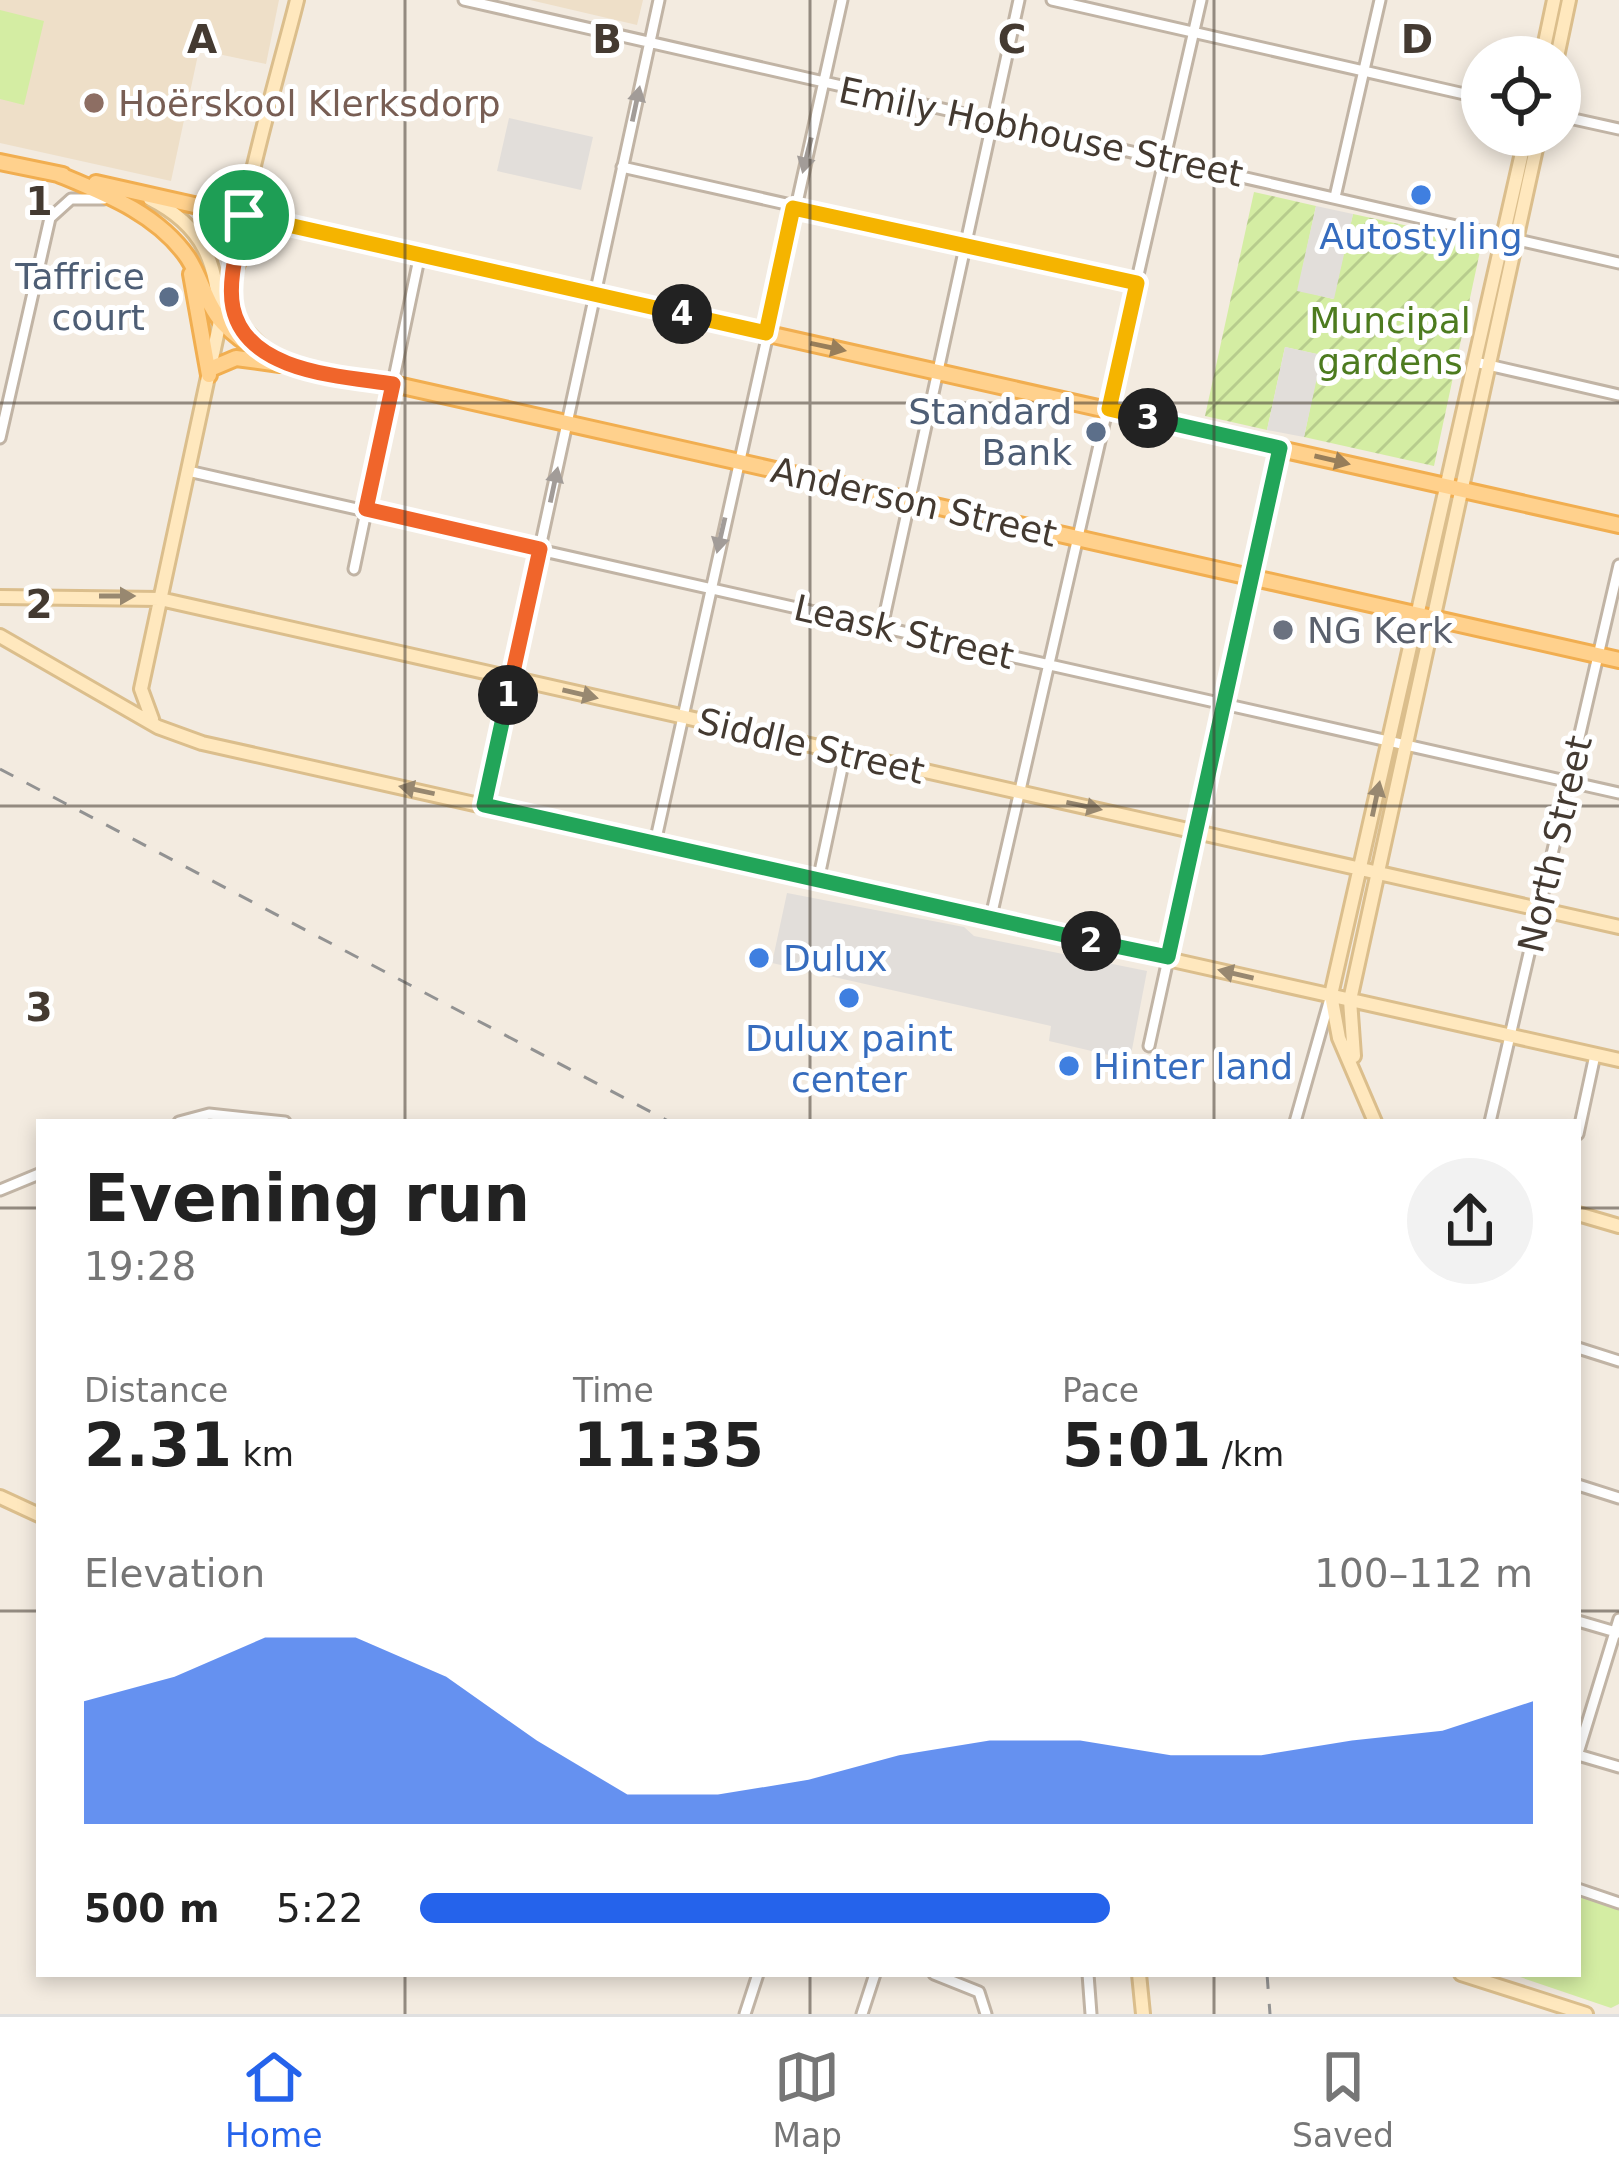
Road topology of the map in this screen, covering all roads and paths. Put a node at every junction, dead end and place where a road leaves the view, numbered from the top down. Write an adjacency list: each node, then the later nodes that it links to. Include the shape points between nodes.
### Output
1 (298, 0): 27 (street)
2 (464, 0): 14 (street, Emily Hobhouse Street)
3 (659, 0): 14 (street)
4 (842, 0): 16 (street)
5 (1019, 0): 18 (street)
6 (1052, 0): 11 (street)
7 (1201, 0): 11 (street)
8 (1380, 0): 15 (street)
9 (1554, 0): 12 (street)
10 (1569, 0): 13 (street)
11 (1193, 34): 15 (street); 23 (street)
12 (1546, 36)
13 (1561, 36)
14 (650, 43): 16 (street, Emily Hobhouse Street); 25 (street, one-way to 14)
15 (1363, 71): 17 (street); 29 (street)
16 (825, 84): 18 (street, Emily Hobhouse Street); 32 (street, one-way to 32)
17 (1461, 93)
18 (991, 119): 23 (street, Emily Hobhouse Street); 36 (street)
19 (1581, 121): 20 (street)
20 (1619, 129)
21 (1523, 156): 35 (street)
22 (1533, 156): 35 (street)
23 (1165, 158): 29 (street, Emily Hobhouse Street); 41 (street)
24 (0, 162): 26 (main road)
25 (622, 167): 32 (street); 42 (street)
26 (58, 174): 28 (main road); 30 (main road)
27 (251, 187): 31 (main road, via 229,206); 33 (street); 34 (main road)
28 (139, 193): 31 (main road); 43 (street, via 200,234 218,284)
29 (1335, 197): 35 (street, Emily Hobhouse Street)
30 (127, 205): 38 (main road); 54 (street, via 86,195 62,203 50,218)
31 (210, 208): 33 (main road)
32 (793, 208): 36 (street); 44 (street)
33 (244, 215): 34 (main road); 40 (street)
34 (268, 221): 37 (main road); 40 (main road)
35 (1510, 238): 39 (street, Emily Hobhouse Street); 46 (street)
36 (964, 246): 41 (street); 48 (street)
37 (420, 254): 42 (main road); 50 (street)
38 (186, 256): 43 (main road); 49 (main road)
39 (1619, 263)
40 (236, 266): 45 (street, via 236,317)
41 (1137, 283): 52 (street)
42 (595, 294): 44 (main road); 53 (street)
43 (220, 321): 45 (main road, Anderson Street); 49 (street)
44 (766, 333): 48 (main road, one-way to 48); 56 (street)
45 (266, 352): 47 (main road, Anderson Street)
46 (1482, 364): 51 (street); 58 (street)
47 (303, 369): 49 (main road, via 236,358); 50 (main road, Anderson Street)
48 (938, 371): 52 (main road); 59 (street)
49 (209, 372): 57 (street)
50 (393, 384): 53 (main road, Anderson Street); 60 (street)
51 (1619, 395)
52 (1109, 409): 55 (main road); 62 (street)
53 (567, 424): 56 (main road, Anderson Street); 63 (street, one-way to 53)
54 (0, 438)
55 (1280, 448): 58 (main road, one-way to 58); 66 (street)
56 (738, 463): 59 (main road, Anderson Street); 67 (street, one-way to 67)
57 (188, 470): 60 (street, Leask Street); 69 (street)
58 (1455, 488): 61 (main road); 70 (street)
59 (910, 501): 62 (main road, Anderson Street); 71 (street)
60 (366, 509): 63 (street, Leask Street); 65 (street)
61 (1619, 525)
62 (1078, 539): 66 (main road, Anderson Street); 75 (street)
63 (540, 549): 67 (street, Leask Street); 76 (street)
64 (1619, 566): 73 (street, North Street)
65 (354, 569)
66 (1251, 579): 70 (main road, Anderson Street); 77 (street)
67 (709, 589): 71 (street, Leask Street); 78 (street)
68 (0, 597): 69 (street, Siddle Street, one-way to 69)
69 (160, 599): 76 (street, Siddle Street); 79 (street, via 141,688)
70 (1425, 617): 73 (main road, Anderson Street); 80 (street); 81 (street)
71 (882, 627): 75 (street, Leask Street)
72 (0, 636): 79 (street)
73 (1599, 656): 74 (main road, Anderson Street); 83 (street, North Street)
74 (1619, 660)
75 (1051, 665): 77 (street, Leask Street); 84 (street)
76 (512, 678): 78 (street, Siddle Street, one-way to 78); 86 (street)
77 (1224, 704): 80 (street, Leask Street); 87 (street)
78 (681, 717): 82 (street, Siddle Street); 88 (street)
79 (158, 727): 86 (street, one-way to 79)
80 (1388, 740): 81 (street, Leask Street); 89 (street, one-way to 80)
81 (1404, 745): 83 (street, Leask Street); 90 (street)
82 (845, 754): 84 (street, Siddle Street); 91 (street)
83 (1568, 782): 85 (street, Leask Street); 92 (street, North Street)
84 (1018, 792): 87 (street, Siddle Street, one-way to 87); 93 (street)
85 (1619, 793)
86 (484, 805): 88 (street)
87 (1194, 830): 89 (street, Siddle Street); 95 (street)
88 (655, 843): 91 (street)
89 (1361, 868): 90 (street, Siddle Street); 96 (street)
90 (1377, 872): 92 (street, Siddle Street); 97 (street)
91 (818, 881): 93 (street)
92 (1540, 908): 94 (street, Siddle Street); 98 (street, North Street)
93 (990, 921): 95 (street)
94 (1619, 928)
95 (1168, 957): 96 (street, one-way to 95); 99 (street)
96 (1331, 995): 97 (street); 102 (street); 105 (street)
97 (1350, 1000): 98 (street); 102 (street)
98 (1510, 1036): 100 (street); 107 (street, North Street)
99 (1149, 1046)
100 (1595, 1055): 101 (street); 108 (street)
101 (1619, 1060)
102 (1355, 1070): 106 (street)
103 (187, 1119): 104 (street)
104 (253, 1119)
105 (1296, 1119)
106 (1375, 1119)
107 (1491, 1119)
108 (1581, 1120)
109 (36, 1175): 110 (street)
110 (0, 1190)
111 (1581, 1215): 112 (street)
112 (1619, 1226)
113 (1581, 1349): 114 (street)
114 (1619, 1361)
115 (1581, 1486): 117 (street)
116 (0, 1497): 118 (street)
117 (1619, 1498)
118 (36, 1514)
119 (1619, 1618): 121 (street)
120 (1581, 1622): 121 (street)
121 (1617, 1633): 122 (street)
122 (1581, 1745)
123 (1581, 1755): 124 (street)
124 (1619, 1767)
125 (1581, 1890): 126 (street)
126 (1619, 1903)
127 (757, 1977): 133 (street)
128 (874, 1977): 134 (street)
129 (942, 1977): 135 (street, via 979,1992)
130 (1088, 1977): 136 (street)
131 (1139, 1977): 137 (street)
132 (1470, 1977): 138 (street)
133 (746, 2014)
134 (862, 2014)
135 (986, 2014)
136 (1091, 2014)
137 (1143, 2014)
138 (1586, 2014)

